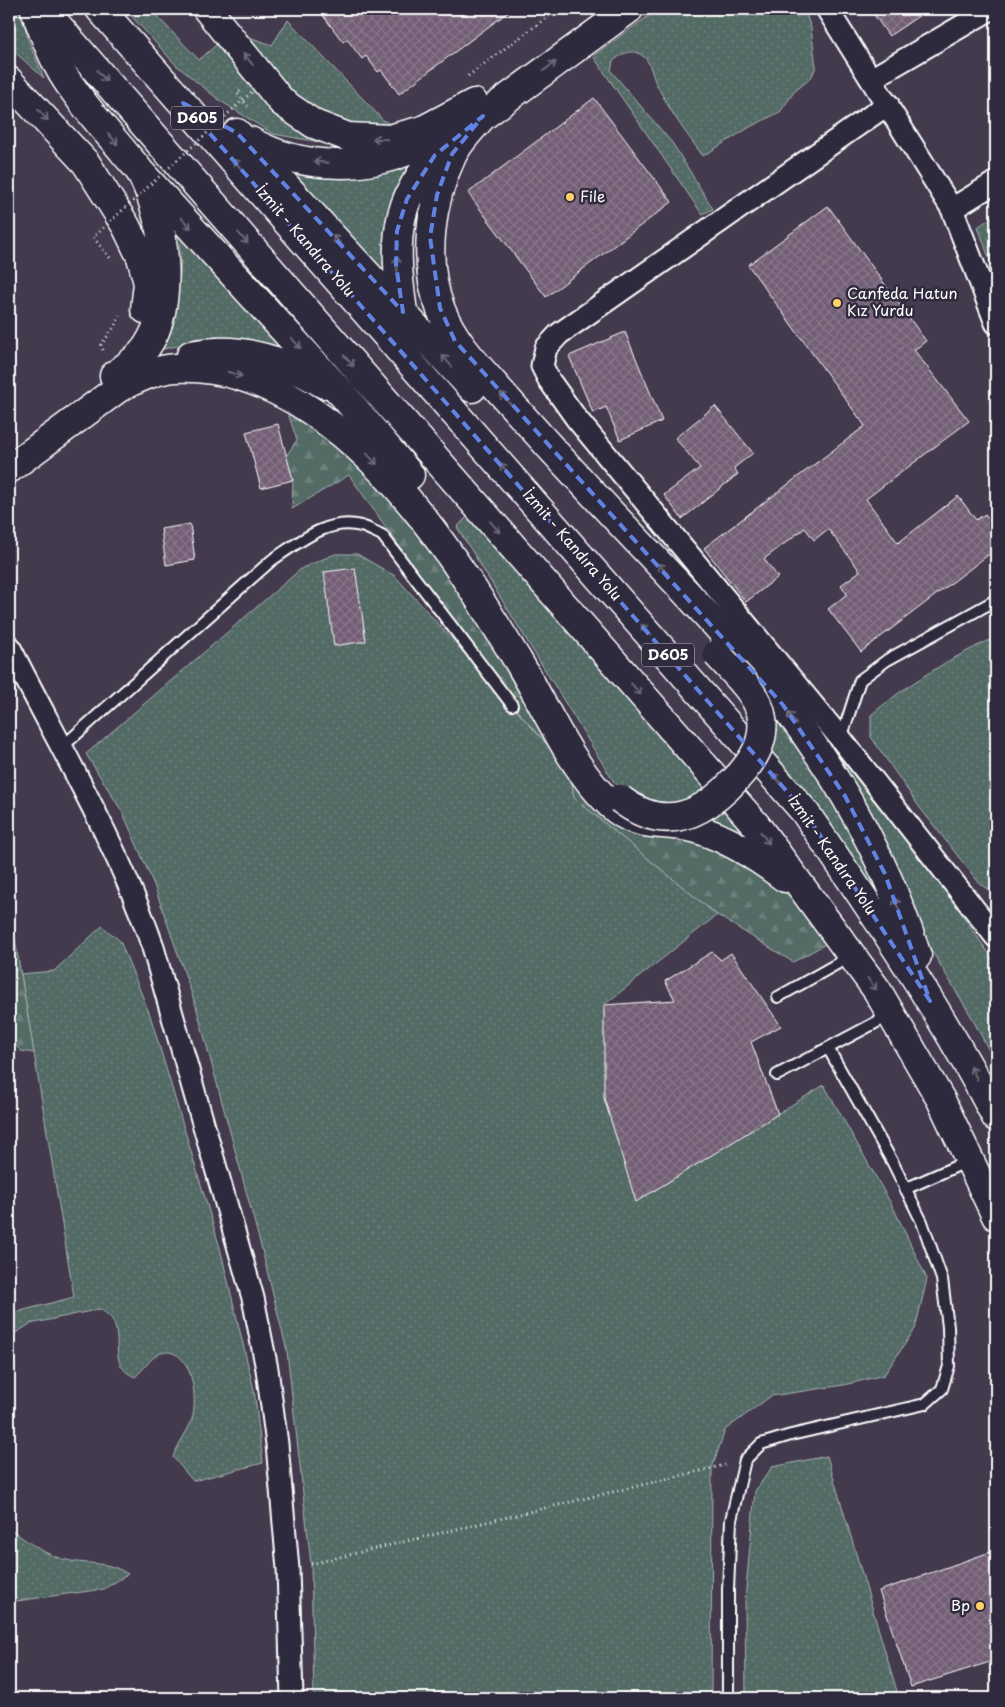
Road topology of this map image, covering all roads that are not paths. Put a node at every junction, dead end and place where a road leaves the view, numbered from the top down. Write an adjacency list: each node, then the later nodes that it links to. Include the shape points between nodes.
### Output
1 (34, 9): 15 (main road, one-way to 15, via 72,88)
2 (43, 9): 29 (main road, D605, one-way to 29, via 756,825)
3 (100, 9): 12 (main road, İzmit - Kandıra Yolu / D605)
4 (208, 9): 11 (main road, one-way to 4, via 423,130 389,139 348,137 314,124 282,102)
5 (596, 9): 11 (main road)
6 (629, 9): 11 (main road, one-way to 6)
7 (826, 9): 9 (street)
8 (991, 9): 9 (street)
9 (871, 79): 13 (street)
10 (9, 80): 20 (main road, one-way to 20, via 86,163 142,257 148,283 144,317)
11 (473, 99): 14 (main road, one-way to 14, via 428,141 385,160 360,164 318,162 272,154); 18 (main road, one-way to 11, via 396,265 397,230 407,199 424,168); 33 (main road, one-way to 11, via 885,874 845,796 783,704 456,341 440,308 433,278 430,237 437,195)
12 (183, 103): 14 (main road); 33 (main road, İzmit - Kandıra Yolu / D605, one-way to 12, via 804,810)
13 (888, 104): 17 (street); 27 (street, via 559,334 546,348 542,366 576,418)
14 (237, 133): 18 (main road, one-way to 14)
15 (142, 174): 20 (main road, via 155,207 165,275 160,312 150,340); 21 (main road, one-way to 21)
16 (996, 182): 17 (street)
17 (952, 209): 19 (street)
18 (403, 312): 21 (main road, one-way to 18, bridge, via 410,475 466,550 589,761 620,799 646,815 661,817 699,811 718,799 761,745 762,718 754,698)
19 (996, 323)
20 (117, 381): 21 (main road, via 169,360 202,353 238,352 274,360 312,376); 22 (main road); 23 (main road); 29 (main road, one-way to 29, via 174,368 219,369 254,380 285,395 342,433 376,463 442,542 518,662 575,761 611,805 639,823 702,830 756,857)
21 (343, 395)
22 (9, 453)
23 (9, 469)
24 (996, 600): 27 (lane, via 887,660 860,680)
25 (9, 646): 28 (street)
26 (512, 705): 28 (lane, via 382,535 360,526 336,525 308,536 272,560)
27 (841, 739): 30 (street)
28 (62, 747): 41 (street, via 106,830 135,895 152,944 253,1298 277,1444 288,1569)
29 (806, 894): 31 (main road, D605)
30 (996, 937)
31 (851, 956): 32 (lane); 34 (main road, D605, one-way to 34)
32 (778, 997)
33 (930, 1000): 37 (main road, İzmit - Kandıra Yolu / D605, one-way to 33)
34 (891, 1015): 35 (lane); 38 (main road, D605, via 941,1100)
35 (828, 1048): 36 (lane); 39 (lane)
36 (777, 1075)
37 (996, 1117)
38 (970, 1160): 39 (lane); 40 (main road, D605)
39 (906, 1189): 42 (lane, via 922,1222 942,1279 950,1366 942,1389 925,1404 761,1444 745,1460 731,1520)
40 (996, 1216)
41 (292, 1698)
42 (728, 1698)

